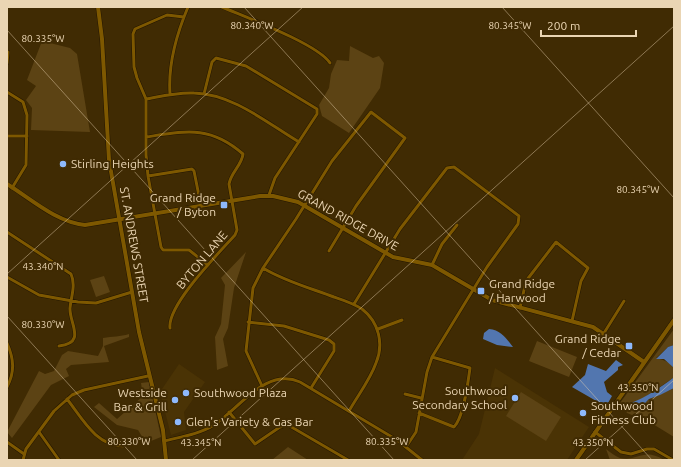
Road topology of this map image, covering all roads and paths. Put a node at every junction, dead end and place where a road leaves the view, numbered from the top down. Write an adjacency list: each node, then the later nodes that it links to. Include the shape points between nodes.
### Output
1 (98, 7): 24 (street, ST. ANDREWS STREET, via 108,160)
2 (188, 7): 4 (street)
3 (222, 7): 7 (street, via 282,33 322,55)
4 (184, 17): 9 (street, via 170,73); 11 (street, via 167,15 134,31 134,67)
5 (8, 52): 6 (street)
6 (7, 63)
7 (330, 63)
8 (7, 92): 13 (street, via 25,106)
9 (170, 94): 10 (street); 11 (street)
10 (204, 94): 15 (street, via 232,102); 15 (street, via 213,60 221,59 246,66 317,109 317,114)
11 (146, 99): 14 (street)
12 (7, 136): 13 (street)
13 (27, 136): 18 (street, via 26,165)
14 (146, 137): 16 (street); 20 (street, BYTON LANE, via 191,131 205,133 217,137 239,151 243,154 242,158 230,177 229,184)
15 (299, 142): 19 (street, via 275,178)
16 (148, 176): 21 (street, via 192,169); 23 (street)
17 (7, 184): 18 (street, GRAND RIDGE DRIVE)
18 (12, 188): 24 (street, GRAND RIDGE DRIVE, via 72,223 85,225)
19 (269, 195): 20 (street, GRAND RIDGE DRIVE); 22 (street, GRAND RIDGE DRIVE, via 295,200)
20 (232, 201): 21 (street, GRAND RIDGE DRIVE); 30 (street, BYTON LANE, via 236,232)
21 (200, 206): 23 (street, GRAND RIDGE DRIVE)
22 (305, 206): 26 (street, GRAND RIDGE DRIVE); 26 (street, via 332,161 367,116 371,112 376,114 405,138); 32 (street)
23 (155, 214): 24 (street, GRAND RIDGE DRIVE); 30 (street, via 163,250 189,250)
24 (120, 220): 35 (street, ST. ANDREWS STREET)
25 (457, 225): 31 (street, via 442,244)
26 (342, 228): 28 (street); 29 (street, GRAND RIDGE DRIVE)
27 (7, 232): 36 (street, via 69,270 74,284)
28 (329, 251)
29 (385, 253): 31 (street, GRAND RIDGE DRIVE, via 403,261); 34 (street, via 400,229 447,168 454,167 517,214 520,219 486,267); 38 (street)
30 (208, 265): 44 (street, BYTON LANE, via 173,312)
31 (432, 266): 34 (street, GRAND RIDGE DRIVE)
32 (263, 268): 38 (street, via 276,276); 43 (street, via 253,288)
33 (7, 277): 36 (street, via 44,297)
34 (474, 290): 39 (street, GRAND RIDGE DRIVE, via 492,300); 49 (street)
35 (132, 292): 36 (street, via 92,303); 51 (street, ST. ANDREWS STREET)
36 (71, 301): 48 (street, via 70,312 75,335 69,343)
37 (624, 301): 46 (street)
38 (354, 304): 45 (street, via 368,314)
39 (520, 308): 42 (street, GRAND RIDGE DRIVE); 42 (street, via 526,281 556,242 588,268 581,281)
40 (402, 320): 45 (street)
41 (674, 320): 50 (street)
42 (572, 321): 46 (street, GRAND RIDGE DRIVE)
43 (248, 322): 52 (street, via 246,351); 54 (street, via 284,326 329,340 334,344 334,351)
44 (170, 328)
45 (378, 329): 58 (street, via 380,344 376,363)
46 (604, 333): 50 (street, GRAND RIDGE DRIVE)
47 (7, 343): 53 (street, via 13,360)
48 (59, 346)
49 (432, 357): 56 (street); 60 (street, via 470,368 463,407 454,427)
50 (644, 362): 62 (street)
51 (148, 376): 57 (street, via 84,390); 63 (street, ST. ANDREWS STREET, via 160,414)
52 (262, 386): 54 (street, via 282,377 295,379); 59 (street)
53 (7, 387)
54 (311, 388): 58 (street)
55 (405, 394): 56 (street)
56 (421, 398): 60 (street)
57 (67, 399): 61 (street, via 58,406); 65 (street, via 101,440)
58 (349, 411): 66 (street)
59 (229, 412): 63 (street, via 208,428); 71 (street, via 255,444 280,427 291,425)
60 (419, 413): 66 (street, via 416,432)
61 (39, 432): 67 (street); 69 (street)
62 (595, 432): 73 (street); 74 (street, via 621,452 631,454 654,449)
63 (164, 441): 70 (street, ST. ANDREWS STREET)
64 (7, 442): 67 (street)
65 (123, 446)
66 (406, 447): 72 (street)
67 (24, 454): 68 (street)
68 (23, 460)
69 (59, 460)
70 (166, 460)
71 (348, 460)
72 (422, 460)
73 (576, 460)
74 (673, 460)

